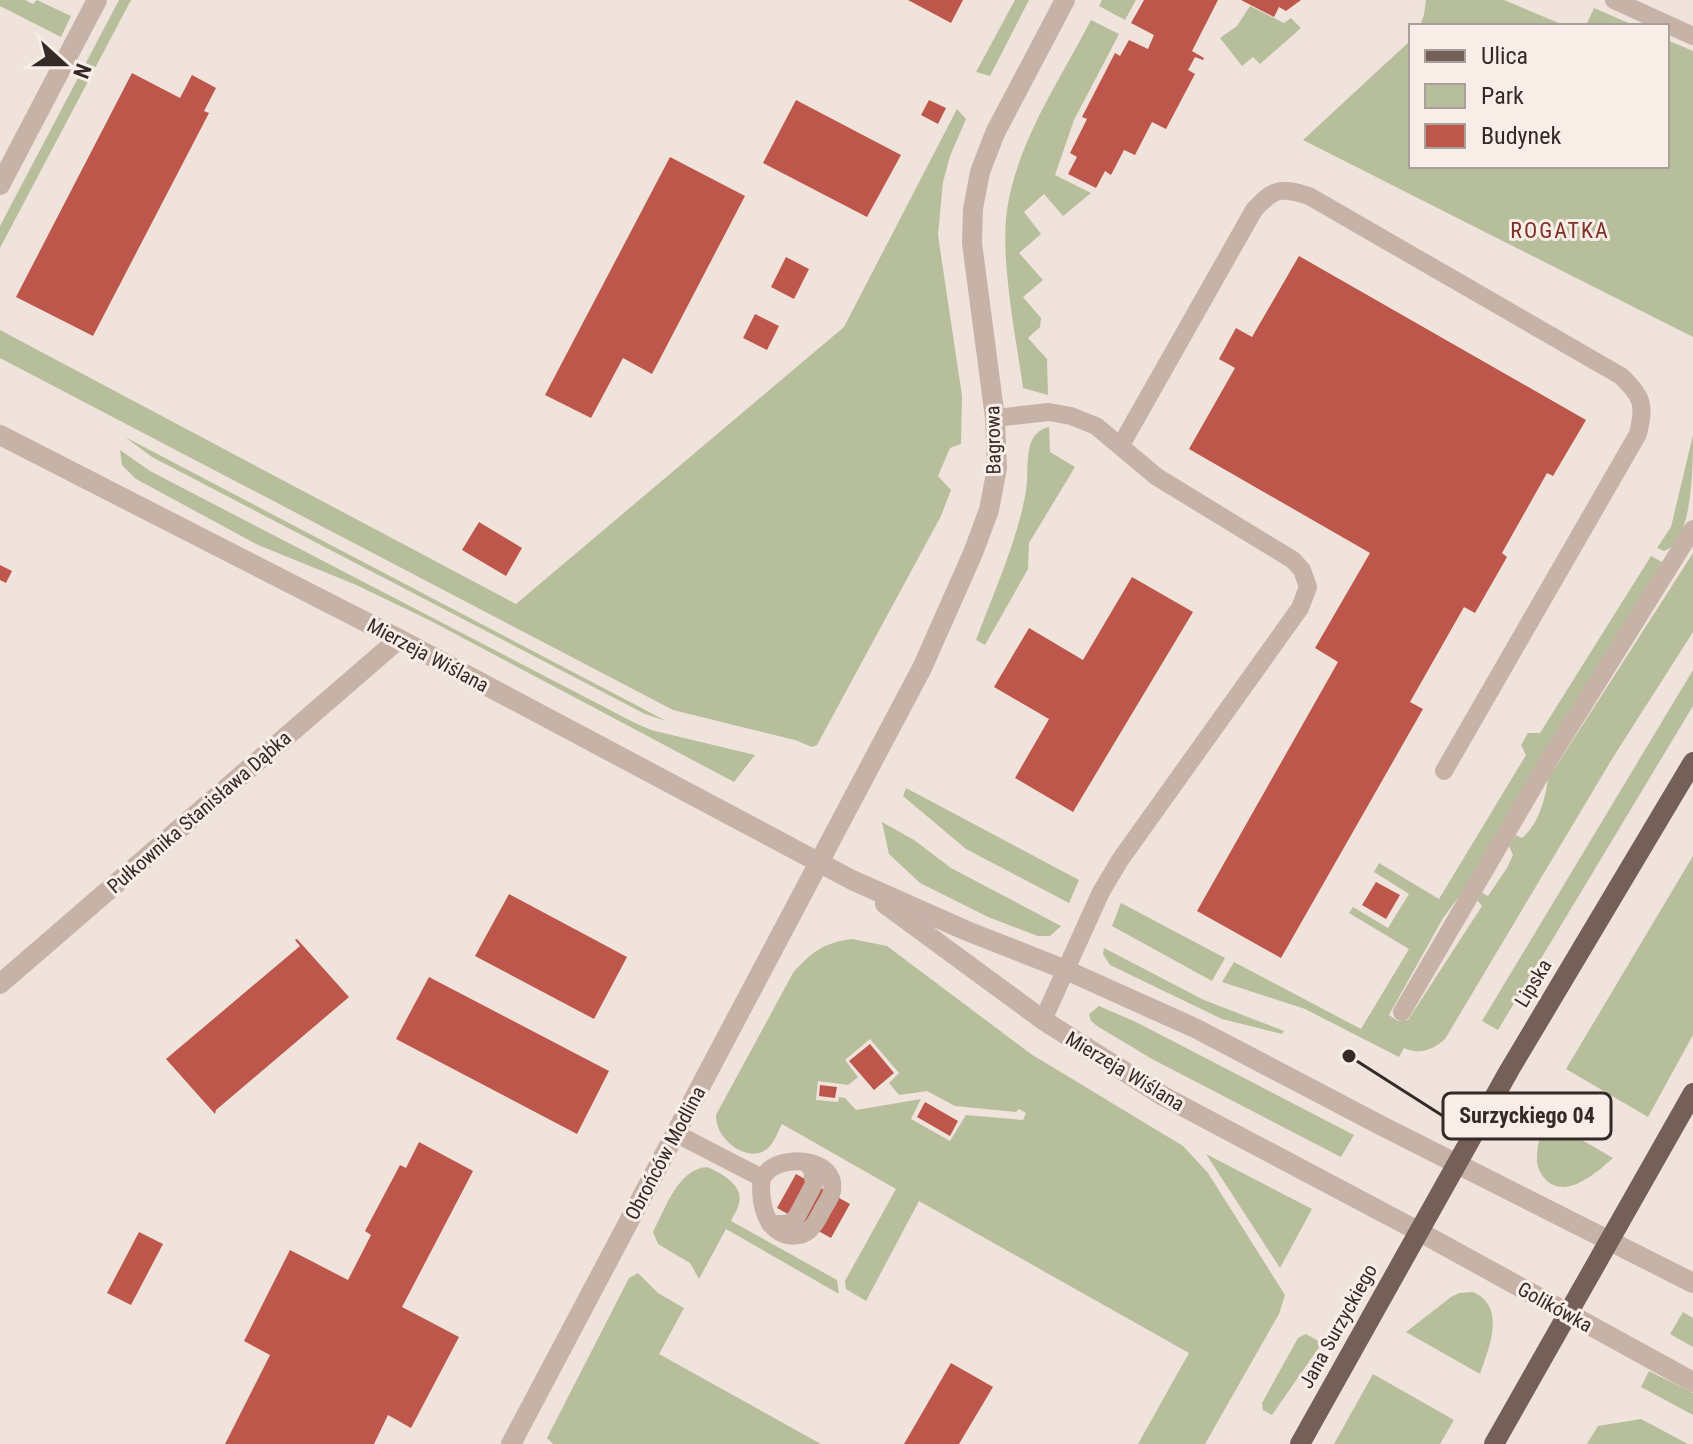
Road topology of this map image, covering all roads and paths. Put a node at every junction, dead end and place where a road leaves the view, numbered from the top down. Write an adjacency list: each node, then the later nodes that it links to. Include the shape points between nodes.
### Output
1 (97, 0): 7 (street)
2 (1065, 0): 8 (street, Bagrowa, via 995,133 973,209 972,243)
3 (1614, 0): 4 (lane)
4 (1667, 24)
5 (1669, 25): 6 (lane)
6 (1693, 36)
7 (0, 185)
8 (995, 418): 10 (lane, via 1049,412 1071,416); 15 (street, Bagrowa, via 997,468 973,553 922,668)
9 (0, 435): 12 (street, Mierzeja Wiślana)
10 (1121, 445): 14 (lane, via 1254,210 1268,194 1288,189 1309,196 1621,376 1637,391 1643,411 1638,434); 17 (lane, via 1157,477 1293,560 1308,587 1300,608 1120,860)
11 (1693, 529): 19 (lane)
12 (399, 639): 15 (street, Mierzeja Wiślana); 18 (street, Pułkownika Stanisława Dąbka)
13 (1693, 762): 23 (main road, Lipska)
14 (1444, 771)
15 (819, 862): 16 (street, Mierzeja Wiślana); 22 (street, Obrońców Modlina)
16 (852, 880): 17 (street, Mierzeja Wiślana); 20 (street, Mierzeja Wiślana)
17 (1066, 970): 20 (lane); 23 (street, Mierzeja Wiślana, via 1197,1029)
18 (0, 984)
19 (1402, 1012)
20 (1043, 1020): 25 (street, Mierzeja Wiślana, via 1163,1096)
21 (1693, 1093): 26 (main road)
22 (675, 1133): 24 (lane); 30 (street, Obrońców Modlina)
23 (1456, 1162): 25 (main road, Lipska); 26 (street)
24 (762, 1178): 24 (lane, via 771,1168 805,1162 825,1171 832,1188 812,1228 789,1234 770,1224 761,1203)
25 (1418, 1231): 28 (street, Golikówka); 31 (main road, Jana Surzyckiego)
26 (1611, 1240): 27 (street); 28 (main road)
27 (1693, 1283)
28 (1569, 1315): 29 (street, Golikówka); 32 (main road)
29 (1693, 1382)
30 (511, 1444)
31 (1300, 1444)
32 (1494, 1444)

